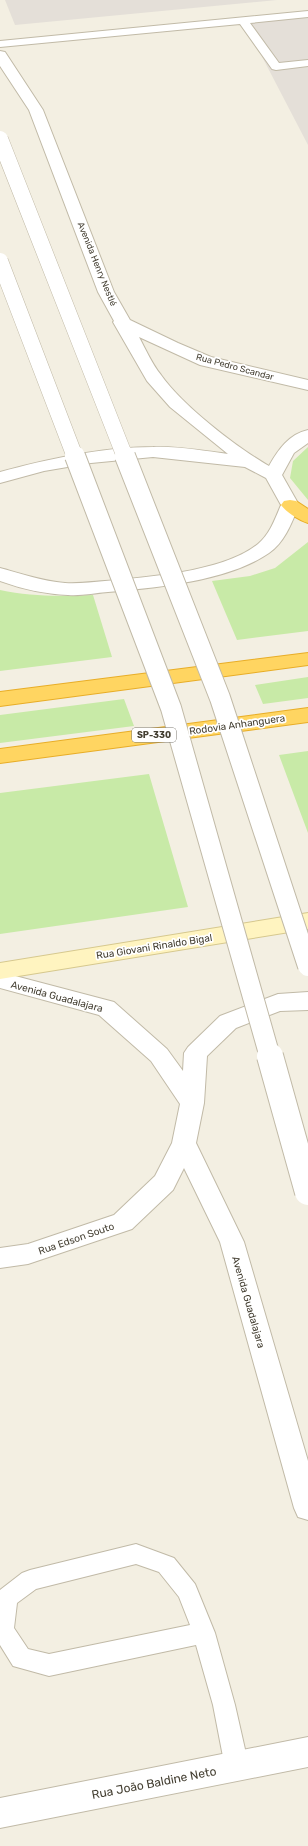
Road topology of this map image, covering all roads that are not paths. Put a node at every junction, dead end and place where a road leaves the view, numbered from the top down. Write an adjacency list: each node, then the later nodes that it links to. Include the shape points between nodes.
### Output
1 (308, 14): 2 (lane)
2 (243, 20): 3 (lane); 5 (lane, via 276,67)
3 (0, 44)
4 (0, 55): 8 (street, Avenida Henry Nestlé, via 36,110 106,292)
5 (308, 63)
6 (0, 139): 22 (street, bridge, via 220,698)
7 (0, 261): 28 (street, bridge, via 171,708)
8 (122, 322): 9 (street, Rua Pedro Scandar, via 206,361); 11 (street, Avenida Henry Nestlé, via 153,377 176,403)
9 (308, 385)
10 (308, 435): 12 (street, via 287,450)
11 (250, 462): 12 (street); 13 (street, via 153,452 43,466)
12 (273, 474): 14 (street)
13 (0, 478)
14 (290, 505): 15 (highway); 16 (street, via 279,531 263,549 239,562 196,574 127,585 67,590 20,583)
15 (308, 517)
16 (0, 574)
17 (308, 659): 18 (highway)
18 (0, 699)
19 (308, 715): 20 (highway, Rodovia Anhanguera / SP-330)
20 (0, 756)
21 (308, 921): 23 (main road, Rua Giovani Rinaldo Bigal)
22 (308, 966)
23 (0, 971)
24 (0, 980): 26 (street, Avenida Guadalajara, via 106,1008 159,1055)
25 (308, 1001): 26 (street, via 278,1003 228,1022 196,1053)
26 (192, 1102): 27 (street)
27 (184, 1144): 29 (street, Rua Edson Souto, via 164,1183 123,1222 28,1254); 30 (street, Avenida Guadalajara, via 232,1242)
28 (308, 1192)
29 (0, 1258)
30 (308, 1508)
31 (204, 1633): 31 (lane, via 187,1591 166,1565 136,1554 30,1580 7,1598 3,1630 21,1658 49,1665); 33 (lane, via 224,1705)
32 (308, 1752): 33 (street, Rua João Baldine Neto)
33 (237, 1767): 34 (street, Rua João Baldine Neto)
34 (0, 1813)

